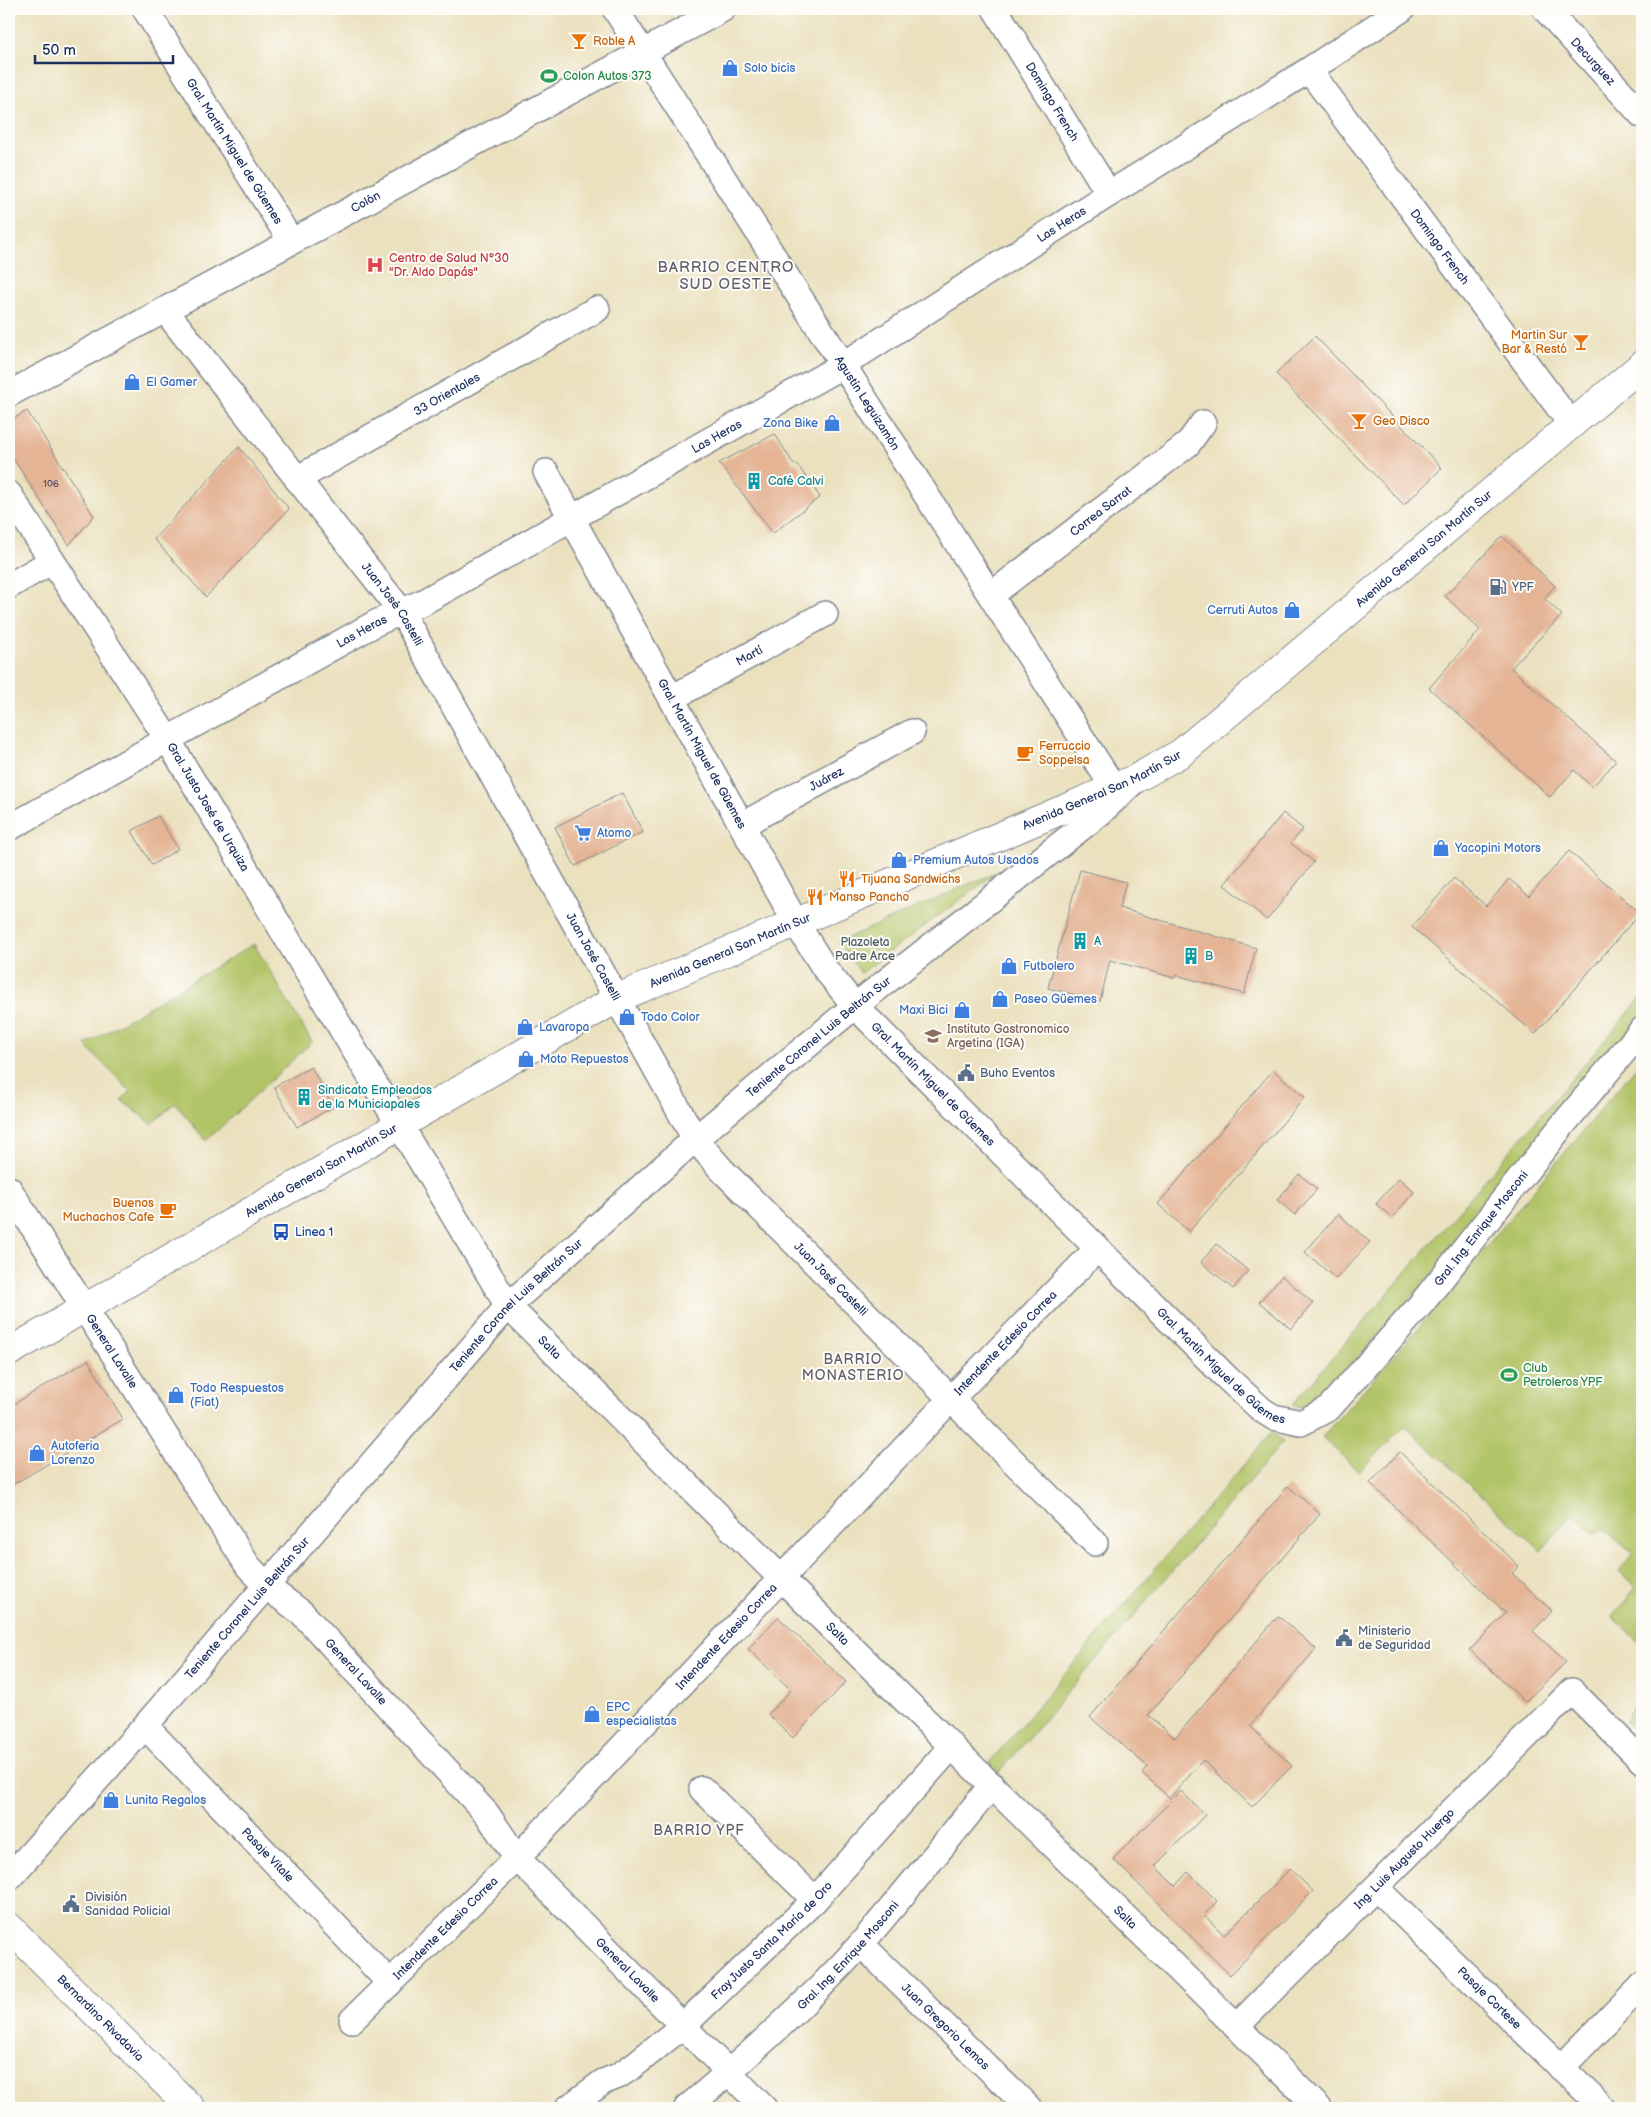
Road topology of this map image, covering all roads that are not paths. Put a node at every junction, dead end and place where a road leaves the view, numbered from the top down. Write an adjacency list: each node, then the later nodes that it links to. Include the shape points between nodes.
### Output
1 (145, 9): 11 (street, Gral. Martín Miguel de Güemes)
2 (615, 9): 7 (street, Agustín Leguizamón)
3 (723, 9): 7 (street, Colón)
4 (995, 9): 10 (street, Domingo French)
5 (1402, 9): 8 (street, Las Heras)
6 (1545, 9): 9 (street, Decurguez)
7 (643, 52): 11 (street, Colón); 14 (street, Agustín Leguizamón)
8 (1309, 70): 10 (street, Las Heras); 18 (street, Domingo French)
9 (1642, 115)
10 (1109, 194): 14 (street, Las Heras)
11 (291, 241): 13 (street, Colón)
12 (596, 309): 20 (street, 33 Orientales)
13 (165, 310): 16 (street, Colón); 20 (street, Juan José Castelli)
14 (843, 365): 22 (street, Las Heras); 25 (street, Agustín Leguizamón)
15 (1642, 365): 18 (main road, Avenida General San Martín Sur)
16 (9, 394)
17 (1203, 423): 25 (street, Correa Sarrat, via 1188,444)
18 (1571, 424): 31 (main road, Avenida General San Martín Sur, via 1181,753)
19 (546, 472): 22 (street, Gral. Martín Miguel de Güemes)
20 (298, 479): 26 (street, Juan José Castelli)
21 (9, 494): 23 (street, Gral. Justo José de Urquiza)
22 (571, 518): 26 (street, Las Heras, via 425,601); 28 (street, Gral. Martín Miguel de Güemes)
23 (52, 561): 24 (street); 30 (street, Gral. Justo José de Urquiza)
24 (9, 586)
25 (991, 596): 31 (street, Agustín Leguizamón)
26 (401, 611): 30 (street, Las Heras); 35 (street, Juan José Castelli)
27 (825, 614): 28 (street, Martí)
28 (672, 698): 32 (street, Gral. Martín Miguel de Güemes)
29 (912, 732): 32 (street, Juárez)
30 (168, 740): 33 (street, Las Heras); 38 (street, Gral. Justo José de Urquiza)
31 (1123, 787): 34 (main road, Avenida General San Martín Sur); 36 (street, Teniente Coronel Luis Beltrán Sur, via 1100,813)
32 (742, 825): 34 (street, Gral. Martín Miguel de Güemes)
33 (9, 828)
34 (796, 923): 35 (main road, Avenida General San Martín Sur); 36 (street, Gral. Martín Miguel de Güemes, via 821,964)
35 (618, 998): 38 (main road, Avenida General San Martín Sur); 39 (street, Juan José Castelli)
36 (855, 1006): 39 (street, Teniente Coronel Luis Beltrán Sur); 41 (street, Gral. Martín Miguel de Güemes)
37 (1642, 1030): 46 (street, Gral. Ing. Enrique Mosconi, via 1422,1303 1329,1408)
38 (398, 1125): 42 (street, Salta); 43 (main road, Avenida General San Martín Sur)
39 (696, 1138): 42 (street, Teniente Coronel Luis Beltrán Sur); 45 (street, Juan José Castelli, via 721,1169)
40 (9, 1189): 43 (street, General Lavalle)
41 (1097, 1249): 45 (street, Intendente Edesio Correa); 46 (street, Gral. Martín Miguel de Güemes, via 1272,1418 1301,1422)
42 (508, 1306): 48 (street, Salta); 49 (street, Teniente Coronel Luis Beltrán Sur)
43 (83, 1307): 44 (main road, Avenida General San Martín Sur); 49 (street, General Lavalle, via 244,1560)
44 (9, 1352)
45 (950, 1400): 47 (street, Juan José Castelli); 48 (street, Intendente Edesio Correa)
46 (1312, 1418)
47 (1095, 1543)
48 (782, 1579): 51 (street, Salta); 55 (street, Intendente Edesio Correa)
49 (265, 1585): 50 (street, Teniente Coronel Luis Beltrán Sur); 55 (street, General Lavalle, via 297,1609 335,1649 487,1814)
50 (145, 1726): 56 (street, Teniente Coronel Luis Beltrán Sur); 61 (street, Pasaje Vitale)
51 (952, 1746): 53 (street, Salta); 58 (street, Fray Justo Santa María de Oro)
52 (1642, 1761): 57 (street, Ing. Luis Augusto Huergo, via 1572,1691)
53 (992, 1786): 60 (street, Gral. Ing. Enrique Mosconi); 65 (street, Salta)
54 (702, 1788): 58 (street)
55 (517, 1858): 61 (street, Intendente Edesio Correa); 64 (street, General Lavalle)
56 (9, 1878)
57 (1376, 1888): 65 (street, Ing. Luis Augusto Huergo); 66 (street, Pasaje Cortese)
58 (815, 1900): 64 (street, Fray Justo Santa María de Oro)
59 (9, 1927): 68 (main road, Bernardino Rivadavia)
60 (860, 1944): 67 (street, Gral. Ing. Enrique Mosconi); 72 (street, Juan Gregorio Lemos)
61 (390, 1983): 63 (street, Intendente Edesio Correa)
62 (1642, 1985): 66 (street)
63 (352, 2020)
64 (684, 2025): 67 (street, General Lavalle); 69 (street, Fray Justo Santa María de Oro, via 633,2066 603,2082)
65 (1236, 2027): 73 (street, Salta)
66 (1561, 2068): 74 (street, Pasaje Cortese)
67 (730, 2072): 70 (street, Gral. Ing. Enrique Mosconi); 71 (street, General Lavalle)
68 (191, 2108)
69 (568, 2108)
70 (687, 2108)
71 (764, 2108)
72 (1029, 2108)
73 (1319, 2108)
74 (1603, 2108)

